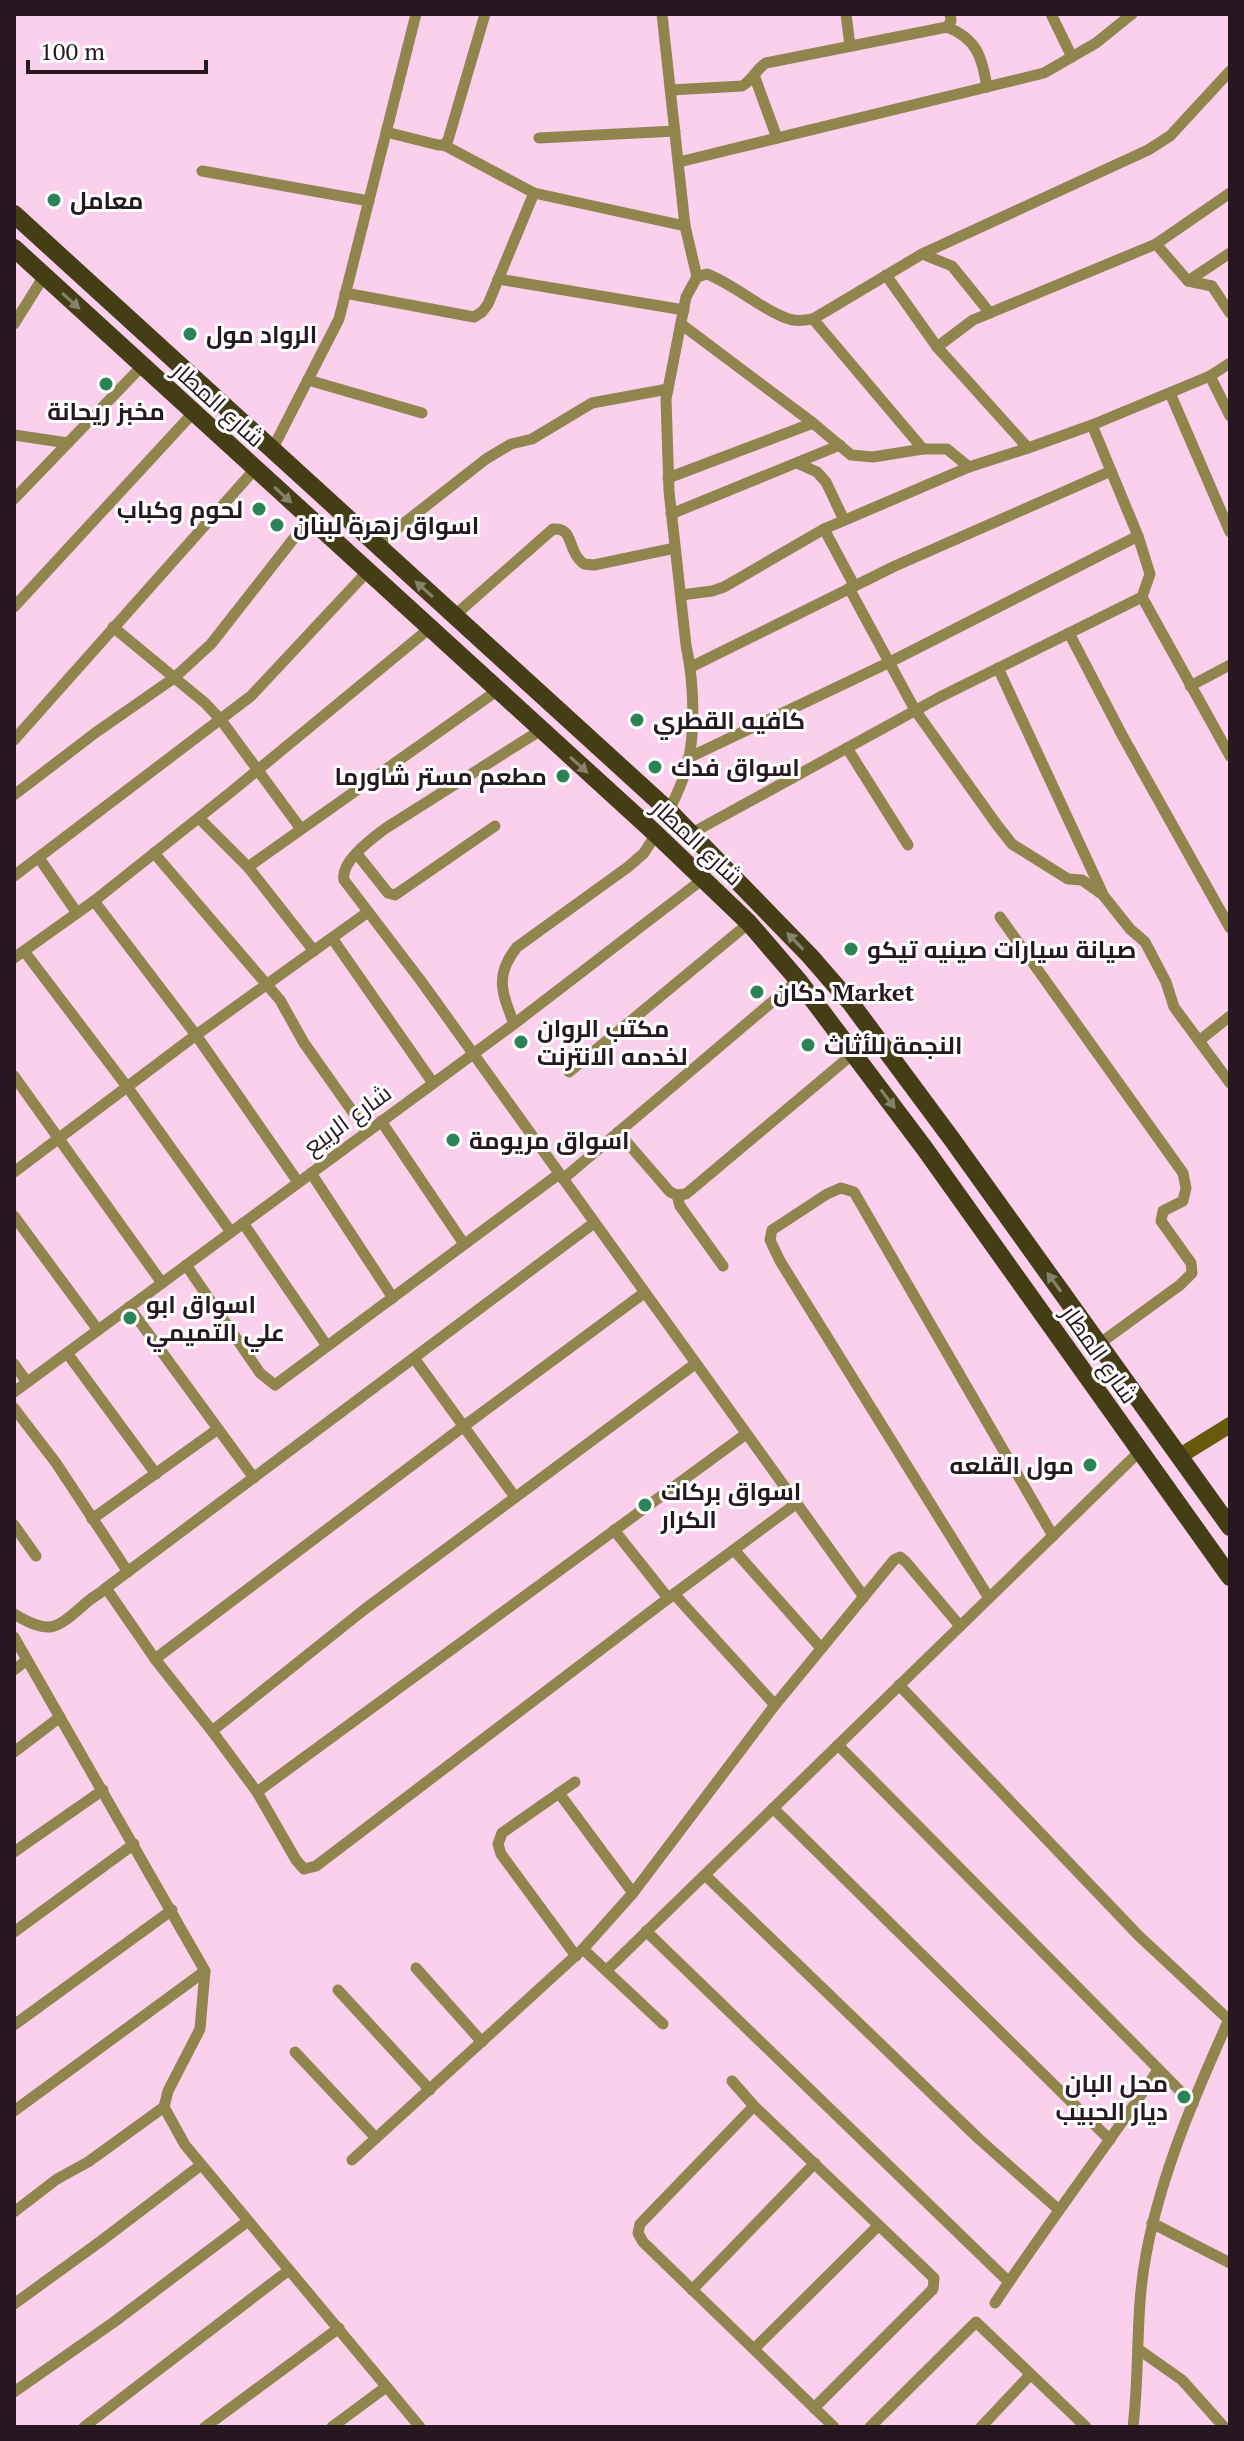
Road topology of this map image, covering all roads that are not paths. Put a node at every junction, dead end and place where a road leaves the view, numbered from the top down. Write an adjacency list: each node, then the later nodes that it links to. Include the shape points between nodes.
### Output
1 (416, 14): 16 (street)
2 (485, 14): 19 (street)
3 (662, 14): 14 (street)
4 (846, 14): 9 (street)
5 (950, 14): 8 (street)
6 (1051, 14): 10 (street)
7 (1132, 14): 10 (street)
8 (947, 27): 9 (street); 13 (street, via 965,34 982,58)
9 (850, 46): 12 (street, via 766,63)
10 (1072, 57): 13 (street, via 1044,73)
11 (1230, 71): 30 (street, via 1170,136 1148,150)
12 (754, 75): 14 (street, via 742,86); 18 (street)
13 (987, 87): 18 (street)
14 (671, 90): 15 (street)
15 (675, 131): 17 (street); 20 (street)
16 (386, 132): 19 (street); 24 (street)
17 (539, 138)
18 (777, 138): 20 (street)
19 (444, 145): 22 (street)
20 (679, 162): 26 (street)
21 (202, 171): 24 (street)
22 (534, 193): 26 (street); 34 (street)
23 (1230, 193): 27 (street)
24 (369, 201): 36 (street)
25 (14, 214): 37 (main road, شارع المطار)
26 (685, 226): 33 (street)
27 (1156, 244): 35 (street); 39 (street)
28 (14, 248): 32 (main road, شارع المطار)
29 (1230, 253): 35 (street)
30 (922, 254): 31 (street); 39 (street, via 952,266)
31 (886, 275): 41 (street); 46 (street)
32 (44, 276): 42 (street); 44 (main road, شارع المطار, one-way to 44)
33 (697, 277): 38 (street); 41 (street, via 707,274 723,280 795,321)
34 (498, 279): 36 (street, via 488,304 474,317); 38 (street)
35 (1188, 281): 40 (street, via 1212,286)
36 (345, 293): 50 (street, via 339,319)
37 (117, 308): 44 (main road, via 113,325); 45 (main road, شارع المطار)
38 (684, 310): 43 (street)
39 (990, 313): 46 (street)
40 (1230, 313)
41 (813, 319): 62 (street)
42 (14, 324)
43 (681, 324): 51 (street); 56 (street)
44 (100, 327): 47 (main road, شارع المطار)
45 (155, 343): 47 (main road, via 142,346); 63 (main road, شارع المطار)
46 (937, 347): 61 (street)
47 (139, 363): 53 (main road, شارع المطار); 59 (street)
48 (1230, 363): 49 (street)
49 (1210, 376): 52 (street); 55 (street)
50 (308, 380): 54 (street); 63 (street)
51 (668, 389): 68 (street); 76 (street, via 592,403 532,439 511,444)
52 (1170, 393): 57 (street); 74 (street)
53 (193, 413): 66 (main road, شارع المطار); 82 (street)
54 (422, 413)
55 (1230, 416)
56 (813, 423): 60 (street); 68 (street)
57 (1092, 425): 61 (street); 67 (street)
58 (14, 435): 59 (street)
59 (68, 443): 69 (street)
60 (840, 445): 62 (street, via 861,457); 64 (street)
61 (1028, 448): 65 (street)
62 (923, 449): 65 (street, via 947,449)
63 (272, 450): 76 (main road, شارع المطار)
64 (797, 463): 70 (street); 72 (street, via 826,482)
65 (969, 467): 72 (street)
66 (255, 469): 71 (main road, شارع المطار, one-way to 71); 84 (street)
67 (1111, 471): 75 (street); 79 (street)
68 (668, 478): 70 (street)
69 (14, 499)
70 (671, 514): 77 (street)
71 (309, 519): 78 (main road, شارع المطار); 93 (street, via 211,644)
72 (844, 520): 73 (street)
73 (824, 529): 79 (street); 80 (street, via 724,587)
74 (1230, 532)
75 (1138, 536): 81 (street, via 1150,574); 88 (street)
76 (376, 545): 83 (main road, شارع المطار, one-way to 76)
77 (675, 548): 80 (street); 83 (street, via 584,564 569,535 553,529)
78 (367, 572): 85 (main road, شارع المطار); 98 (street, via 251,696)
79 (851, 587): 88 (street); 90 (street)
80 (681, 595): 90 (street)
81 (1142, 597): 86 (street); 95 (street)
82 (14, 607)
83 (454, 616): 87 (main road, شارع المطار)
84 (113, 627): 93 (street); 100 (street)
85 (430, 628): 92 (main road, شارع المطار); 104 (street)
86 (1069, 633): 91 (street); 125 (street)
87 (494, 653): 92 (main road, via 489,668); 94 (main road, شارع المطار)
88 (890, 662): 97 (street); 103 (street)
89 (1230, 665): 95 (street)
90 (691, 667): 103 (street)
91 (998, 668): 97 (street); 119 (street)
92 (478, 671): 96 (main road, شارع المطار)
93 (174, 678): 98 (street); 105 (street)
94 (526, 682): 96 (main road); 106 (main road, شارع المطار)
95 (1190, 686): 102 (street)
96 (503, 694): 99 (main road, شارع المطار); 109 (street)
97 (915, 710): 101 (street); 119 (street, via 1012,844)
98 (221, 720): 104 (street); 115 (street)
99 (541, 730): 111 (main road, شارع المطار, one-way to 111); 114 (street, via 386,828)
100 (14, 740)
101 (847, 748): 110 (street); 112 (street)
102 (1230, 756)
103 (688, 758): 106 (street)
104 (258, 770): 107 (street); 109 (street)
105 (14, 795)
106 (669, 811): 110 (main road, شارع المطار)
107 (199, 818): 113 (street); 116 (street)
108 (495, 826): 114 (street, via 395,895)
109 (301, 829): 116 (street)
110 (692, 833): 142 (main road, شارع المطار, one-way to 110, via 850,1002)
111 (656, 834): 118 (main road, شارع المطار); 132 (street, via 628,867 517,947 506,961 501,978)
112 (908, 845)
113 (154, 853): 120 (street); 130 (street)
114 (357, 854): 121 (street, via 342,872)
115 (39, 858): 117 (street); 122 (street)
116 (248, 867): 127 (street)
117 (14, 876)
118 (703, 879): 124 (main road, شارع المطار); 132 (street, شارع الربيع)
119 (1103, 895): 134 (street, via 1145,942 1174,1007)
120 (94, 901): 122 (street); 133 (street)
121 (368, 912): 126 (street); 136 (street)
122 (77, 913): 128 (street)
123 (1000, 917): 167 (street, via 1183,1173 1183,1201 1163,1211 1161,1221 1191,1263 1192,1273)
124 (749, 923): 129 (main road, شارع المطار); 137 (street)
125 (1230, 928)
126 (332, 938): 127 (street); 139 (street)
127 (314, 951): 130 (street)
128 (19, 955): 141 (street)
129 (798, 980): 135 (main road, شارع المطار); 145 (street)
130 (267, 985): 133 (street); 144 (street)
131 (1230, 1016): 134 (street)
132 (514, 1024): 136 (street, شارع الربيع)
133 (196, 1035): 141 (street); 153 (street)
134 (1199, 1041): 140 (street)
135 (854, 1053): 146 (main road, شارع المطار, one-way to 146); 154 (street, via 686,1194)
136 (472, 1055): 139 (street, شارع الربيع); 152 (street)
137 (569, 1072)
138 (14, 1076): 147 (street)
139 (433, 1083): 143 (street, شارع الربيع)
140 (1230, 1083)
141 (128, 1088): 147 (street); 158 (street)
142 (934, 1116): 146 (main road, via 926,1129); 148 (main road, شارع المطار)
143 (381, 1121): 144 (street, شارع الربيع); 159 (street)
144 (367, 1132): 151 (street, شارع الربيع)
145 (618, 1132): 152 (street); 154 (street)
146 (912, 1132): 150 (main road, شارع المطار)
147 (60, 1138): 149 (street); 162 (street)
148 (963, 1154): 150 (main road, via 949,1158); 167 (main road, شارع المطار, one-way to 148)
149 (14, 1172)
150 (941, 1172): 180 (main road, شارع المطار)
151 (311, 1173): 153 (street, شارع الربيع); 164 (street)
152 (561, 1176): 157 (street); 159 (street)
153 (298, 1182): 156 (street, شارع الربيع)
154 (677, 1195): 161 (street)
155 (14, 1216): 166 (street)
156 (243, 1223): 158 (street, شارع الربيع); 168 (street)
157 (594, 1223): 163 (street); 170 (street)
158 (231, 1232): 160 (street, شارع الربيع)
159 (464, 1244): 164 (street)
160 (186, 1265): 162 (street, شارع الربيع); 168 (street, via 268,1381 275,1385)
161 (723, 1266)
162 (162, 1283): 165 (street, شارع الربيع)
163 (644, 1293): 172 (street); 177 (street)
164 (393, 1298): 168 (street)
165 (129, 1307): 166 (street, شارع الربيع); 178 (street)
166 (98, 1330): 169 (street, شارع الربيع)
167 (1099, 1344): 181 (main road, شارع المطار)
168 (327, 1346)
169 (67, 1353): 173 (street, شارع الربيع); 182 (street)
170 (414, 1358): 177 (street); 183 (street)
171 (14, 1364): 173 (street)
172 (695, 1364): 179 (street); 184 (street)
173 (27, 1382): 174 (street, شارع الربيع)
174 (14, 1392)
175 (14, 1408): 186 (street)
176 (1230, 1425): 181 (street)
177 (464, 1426): 184 (street); 203 (street)
178 (218, 1429): 182 (street); 183 (street)
179 (746, 1434): 185 (street); 189 (street)
180 (1139, 1452): 190 (street); 194 (main road, شارع المطار)
181 (1180, 1456): 188 (main road, شارع المطار)
182 (156, 1474): 186 (street)
183 (254, 1478): 193 (street)
184 (515, 1497): 209 (street)
185 (797, 1503): 191 (street); 197 (street)
186 (92, 1519): 193 (street)
187 (14, 1525): 192 (street)
188 (1230, 1527)
189 (614, 1530): 196 (street); 214 (street)
190 (1053, 1536): 198 (street); 198 (street, via 854,1192 841,1188 827,1194 772,1230 770,1240 780,1261)
191 (734, 1550): 196 (street); 202 (street)
192 (36, 1556)
193 (128, 1572): 195 (street)
194 (1230, 1577)
195 (106, 1588): 199 (street, via 80,1611 48,1628); 203 (street)
196 (671, 1596): 207 (street); 214 (street, via 316,1866 304,1869 296,1860)
197 (864, 1597): 200 (street, via 900,1557); 202 (street)
198 (989, 1598): 200 (street)
199 (14, 1614)
200 (960, 1626): 206 (street)
201 (14, 1637): 204 (street)
202 (821, 1648): 207 (street)
203 (155, 1659): 209 (street)
204 (27, 1660): 205 (street); 208 (street)
205 (14, 1670)
206 (899, 1685): 210 (street); 229 (street, via 1139,1936)
207 (775, 1705): 220 (street)
208 (60, 1717): 211 (street); 213 (street)
209 (212, 1731): 214 (street)
210 (838, 1745): 216 (street); 234 (street)
211 (14, 1752)
212 (575, 1782): 215 (street)
213 (103, 1790): 217 (street); 218 (street)
214 (257, 1792)
215 (559, 1793): 220 (street); 224 (street, via 502,1833 498,1844)
216 (773, 1808): 219 (street); 242 (street)
217 (134, 1844): 221 (street); 223 (street)
218 (14, 1852)
219 (705, 1875): 222 (street); 246 (street)
220 (633, 1893): 224 (street)
221 (172, 1910): 227 (street); 231 (street)
222 (646, 1931): 226 (street); 253 (street)
223 (14, 1932)
224 (580, 1952): 226 (street); 232 (street)
225 (416, 1968): 232 (street)
226 (607, 1970): 230 (street)
227 (205, 1971): 239 (street, via 200,2029); 240 (street)
228 (338, 1990): 236 (street)
229 (1229, 2018): 237 (street)
230 (663, 2024)
231 (14, 2025)
232 (482, 2042): 236 (street)
233 (295, 2052): 241 (street)
234 (1158, 2070): 237 (street); 242 (street)
235 (732, 2081): 238 (street)
236 (430, 2090): 241 (street)
237 (1193, 2104): 249 (street)
238 (754, 2106): 244 (street); 254 (street, via 640,2224 643,2242)
239 (164, 2107): 245 (street); 247 (street)
240 (14, 2111)
241 (376, 2138): 243 (street)
242 (1110, 2140): 246 (street)
243 (352, 2160)
244 (815, 2163): 250 (street); 254 (street)
245 (201, 2165): 248 (street); 256 (street)
246 (1058, 2209): 253 (street)
247 (14, 2212)
248 (248, 2221): 252 (street); 262 (street)
249 (1152, 2223): 251 (street); 259 (street)
250 (878, 2226): 258 (street); 263 (street, via 934,2278 933,2289)
251 (1230, 2263)
252 (289, 2270): 257 (street); 264 (street)
253 (1009, 2282): 255 (street)
254 (692, 2290): 258 (street)
255 (995, 2303)
256 (14, 2304)
257 (339, 2328): 261 (street); 265 (street)
258 (754, 2349): 263 (street)
259 (1138, 2349): 272 (street); 273 (street, via 1182,2380)
260 (1030, 2375): 269 (street, via 976,2322); 270 (street); 271 (street)
261 (386, 2387): 266 (street); 267 (street)
262 (14, 2392)
263 (814, 2408): 268 (street)
264 (84, 2427)
265 (205, 2427)
266 (332, 2427)
267 (420, 2427)
268 (834, 2427)
269 (870, 2427)
270 (981, 2427)
271 (1086, 2427)
272 (1133, 2427)
273 (1224, 2427)

